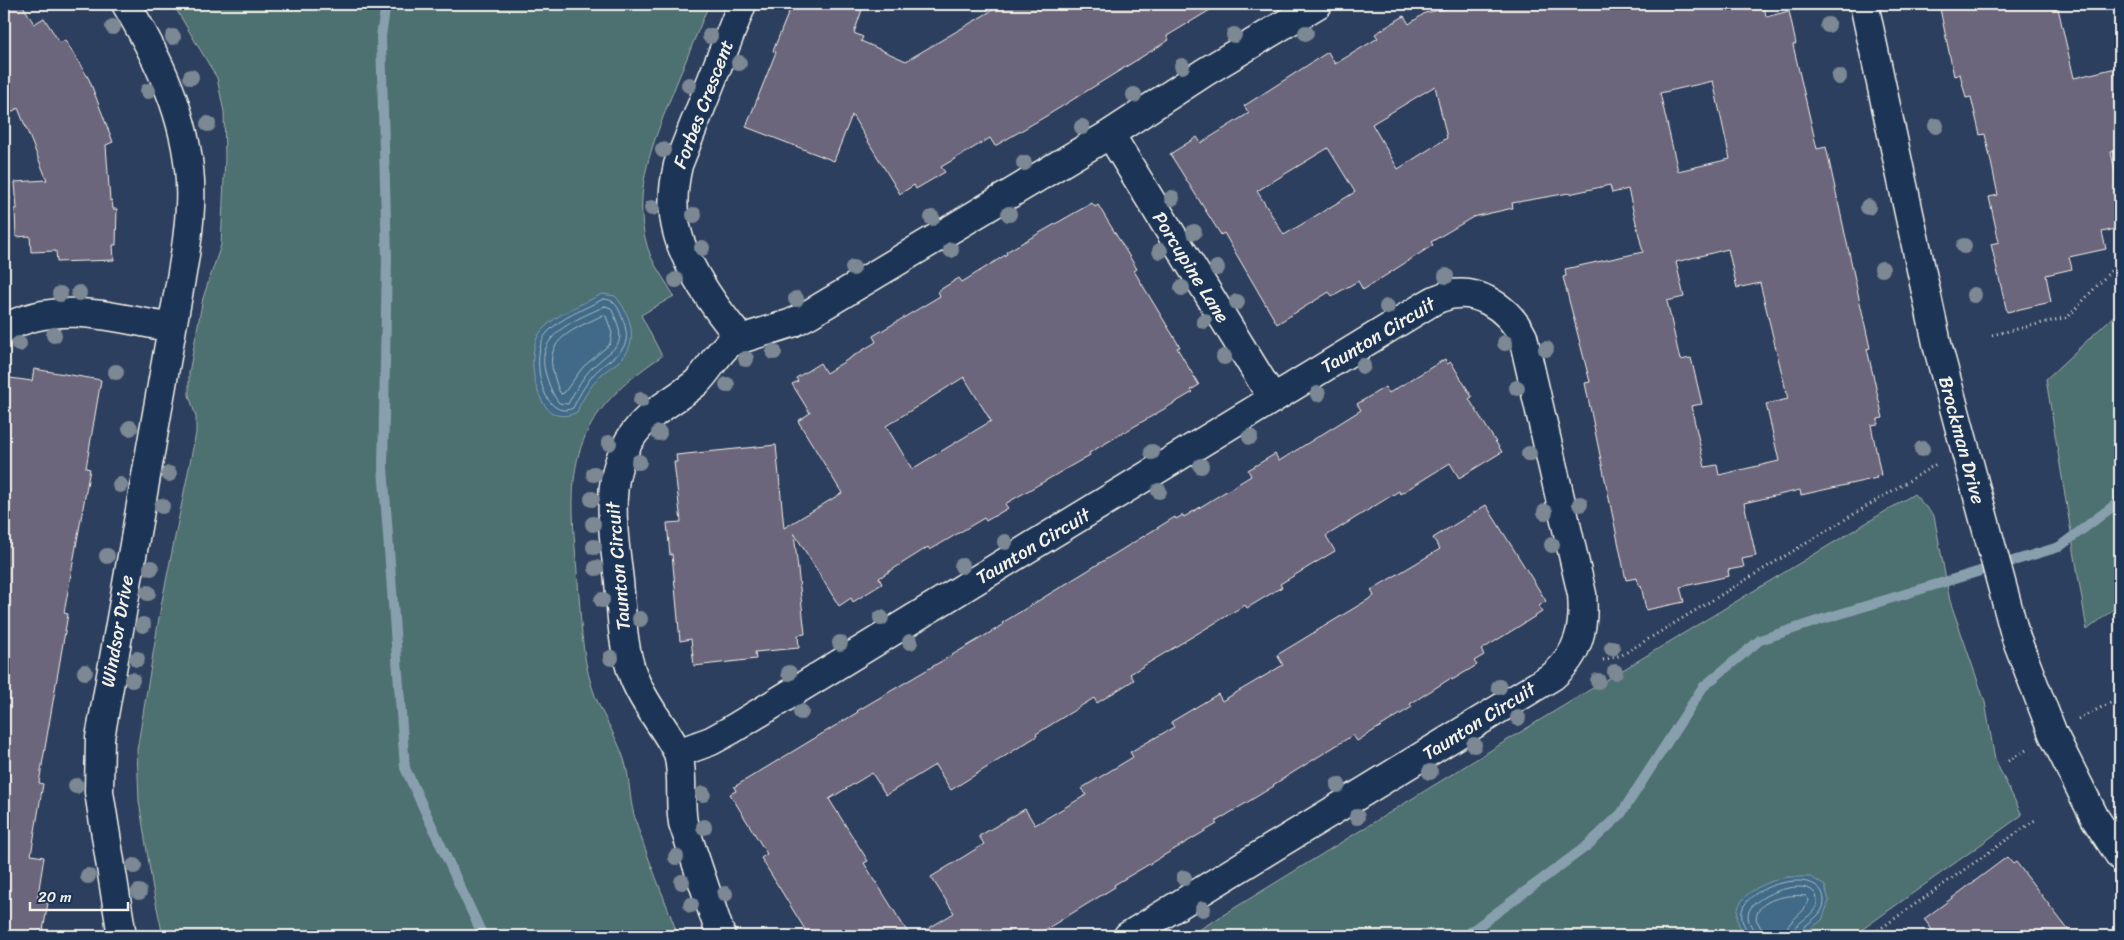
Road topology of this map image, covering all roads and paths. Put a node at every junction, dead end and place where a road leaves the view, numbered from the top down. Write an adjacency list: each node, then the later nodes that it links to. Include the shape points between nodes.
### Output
1 (126, 4): 7 (street, Windsor Drive, via 168,84 187,154 190,216)
2 (742, 4): 10 (street, Forbes Crescent, via 678,165 673,200 677,232 690,262 722,316)
3 (1318, 4): 5 (street, Taunton Circuit)
4 (1864, 4): 12 (street, Brockman Drive, via 1938,348)
5 (1110, 134): 10 (street, Taunton Circuit, via 806,316 785,326); 11 (street, Porcupine Lane)
6 (2120, 261): 9 (path, via 2068,317)
7 (172, 328): 8 (street, via 81,312 30,317); 17 (street, Windsor Drive, via 100,738 99,792)
8 (4, 329)
9 (1992, 335)
10 (740, 338): 14 (street, Taunton Circuit, via 724,347 697,382 640,426 621,458 612,491 624,639 629,664 650,710)
11 (1273, 399): 14 (street, Taunton Circuit, via 731,730); 19 (street, Taunton Circuit, via 1440,297 1460,294 1500,306 1513,320 1526,348 1582,594 1581,632 1568,661 1553,676)
12 (1964, 446): 13 (path, via 1622,655); 16 (street, Brockman Drive, via 2016,638 2053,734 2095,818)
13 (1600, 660)
14 (678, 753): 18 (street, Taunton Circuit, via 684,823)
15 (2035, 820): 20 (path)
16 (2120, 856)
17 (122, 936)
18 (721, 936)
19 (1128, 936)
20 (1870, 936)

